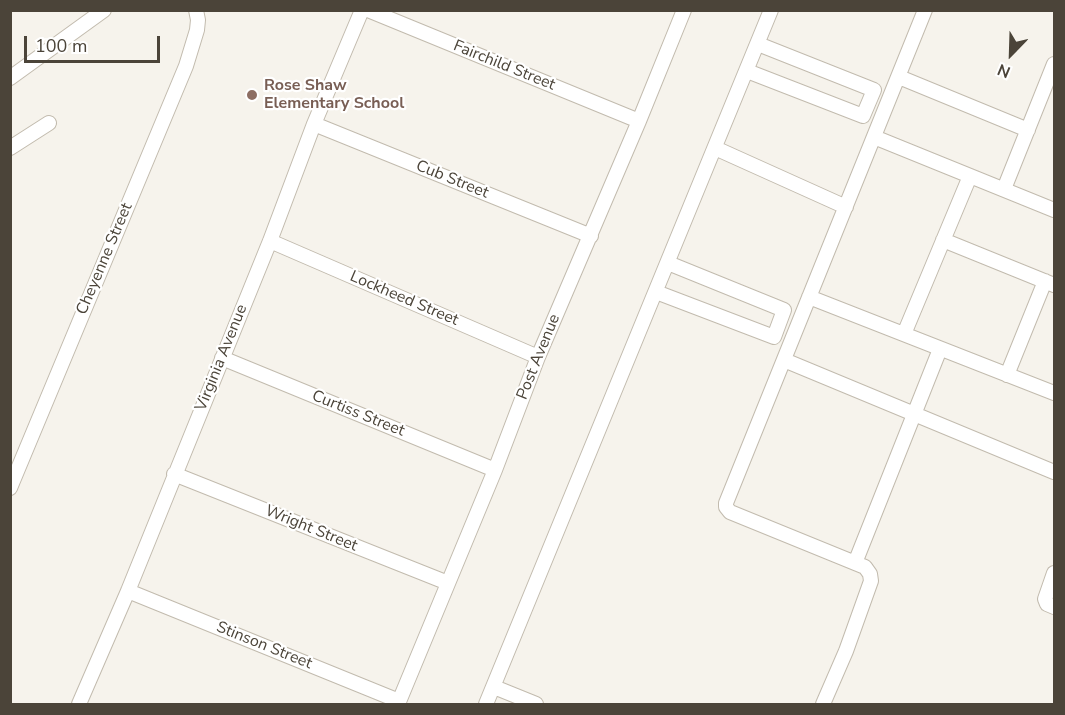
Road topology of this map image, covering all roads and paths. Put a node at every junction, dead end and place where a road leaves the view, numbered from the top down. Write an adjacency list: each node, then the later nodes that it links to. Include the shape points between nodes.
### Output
1 (104, 10): 12 (street)
2 (196, 10): 42 (street, Cheyenne Street, via 197,30 186,66)
3 (362, 10): 15 (street, Virginia Avenue)
4 (368, 10): 13 (street, Fairchild Street)
5 (684, 10): 13 (street, Post Avenue)
6 (771, 10): 8 (street)
7 (925, 10): 11 (street)
8 (758, 44): 10 (street); 10 (street, via 874,90 862,116)
9 (1054, 64): 16 (street)
10 (747, 71): 19 (street)
11 (899, 77): 16 (street); 17 (street)
12 (10, 78)
13 (639, 121): 24 (street, Post Avenue)
14 (49, 123): 18 (street)
15 (314, 124): 24 (street, Cub Street); 26 (street, Virginia Avenue)
16 (1028, 130): 21 (street)
17 (874, 137): 20 (street); 22 (street)
18 (10, 148)
19 (715, 148): 22 (street); 27 (street)
20 (970, 176): 21 (street); 25 (street)
21 (1004, 189): 23 (street)
22 (846, 207): 30 (street)
23 (1054, 210)
24 (591, 236): 33 (street, Post Avenue)
25 (944, 240): 28 (street); 31 (street)
26 (270, 241): 33 (street, Lockheed Street); 34 (street, Virginia Avenue)
27 (668, 263): 29 (street); 29 (street, via 784,310 774,337)
28 (1050, 283): 36 (street)
29 (656, 291): 48 (street)
30 (809, 297): 31 (street); 35 (street)
31 (904, 334): 32 (street)
32 (940, 349): 36 (street); 38 (street)
33 (538, 357): 39 (street, Post Avenue)
34 (222, 358): 39 (street, Curtiss Street); 41 (street, Virginia Avenue)
35 (784, 360): 38 (street); 43 (street, via 726,507)
36 (1007, 375): 37 (street)
37 (1054, 393)
38 (915, 414): 40 (street); 43 (street)
39 (495, 470): 45 (street, Post Avenue)
40 (1054, 471)
41 (174, 474): 45 (street, Wright Street); 46 (street, Virginia Avenue)
42 (10, 488)
43 (855, 563): 53 (street, via 865,567 871,581)
44 (1054, 573): 47 (street, via 1045,599)
45 (448, 584): 49 (street, Post Avenue)
46 (128, 591): 49 (street, Stinson Street); 50 (street, Virginia Avenue)
47 (1054, 607)
48 (494, 687): 51 (street); 52 (street)
49 (398, 703)
50 (79, 705)
51 (486, 705)
52 (536, 705)
53 (823, 705)

